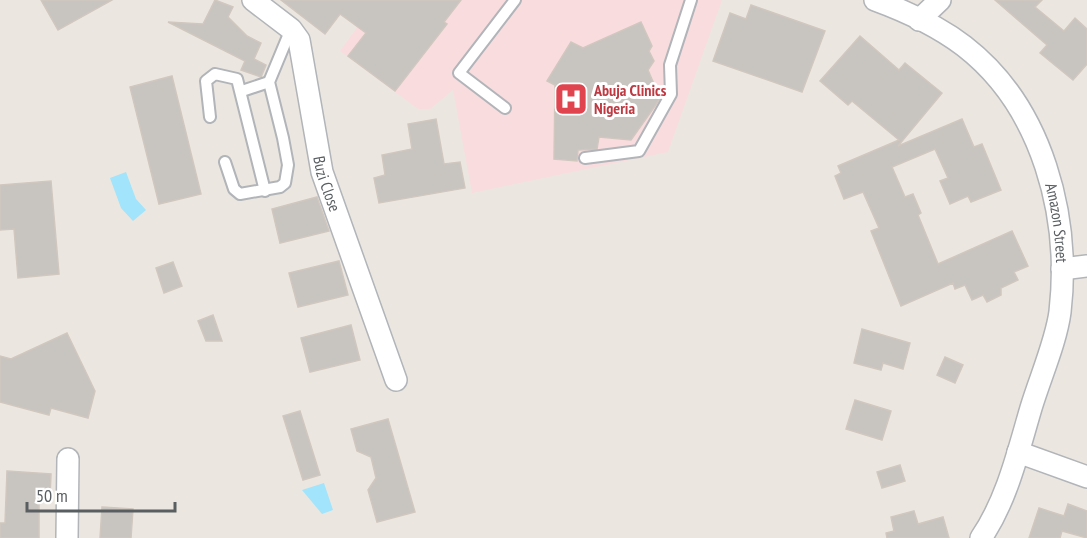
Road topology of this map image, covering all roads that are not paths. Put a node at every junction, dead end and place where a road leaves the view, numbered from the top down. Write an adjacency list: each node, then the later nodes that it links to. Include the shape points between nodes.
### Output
1 (253, 0): 7 (street)
2 (515, 0): 10 (lane, via 459,73)
3 (691, 0): 12 (lane, via 670,64 671,94 639,151)
4 (875, 0): 6 (street, Amazon Street)
5 (940, 0): 6 (street)
6 (920, 20): 16 (street, Amazon Street, via 963,46 993,74 1018,108 1042,155 1059,213)
7 (291, 29): 8 (lane); 17 (street, Buzi Close, via 299,40 322,172)
8 (269, 82): 9 (lane); 14 (lane, via 284,138 288,176 280,187)
9 (242, 91): 11 (lane, via 231,76 210,76 206,88); 14 (lane)
10 (505, 108)
11 (210, 117)
12 (585, 158)
13 (225, 162): 14 (lane, via 234,189 240,194)
14 (265, 191)
15 (1087, 266): 16 (street)
16 (1062, 269): 18 (street, Amazon Street, via 1060,314)
17 (396, 380)
18 (1018, 452): 20 (street); 22 (street, Amazon Street, via 995,517)
19 (68, 459): 21 (street)
20 (1087, 477)
21 (67, 538)
22 (981, 538)

